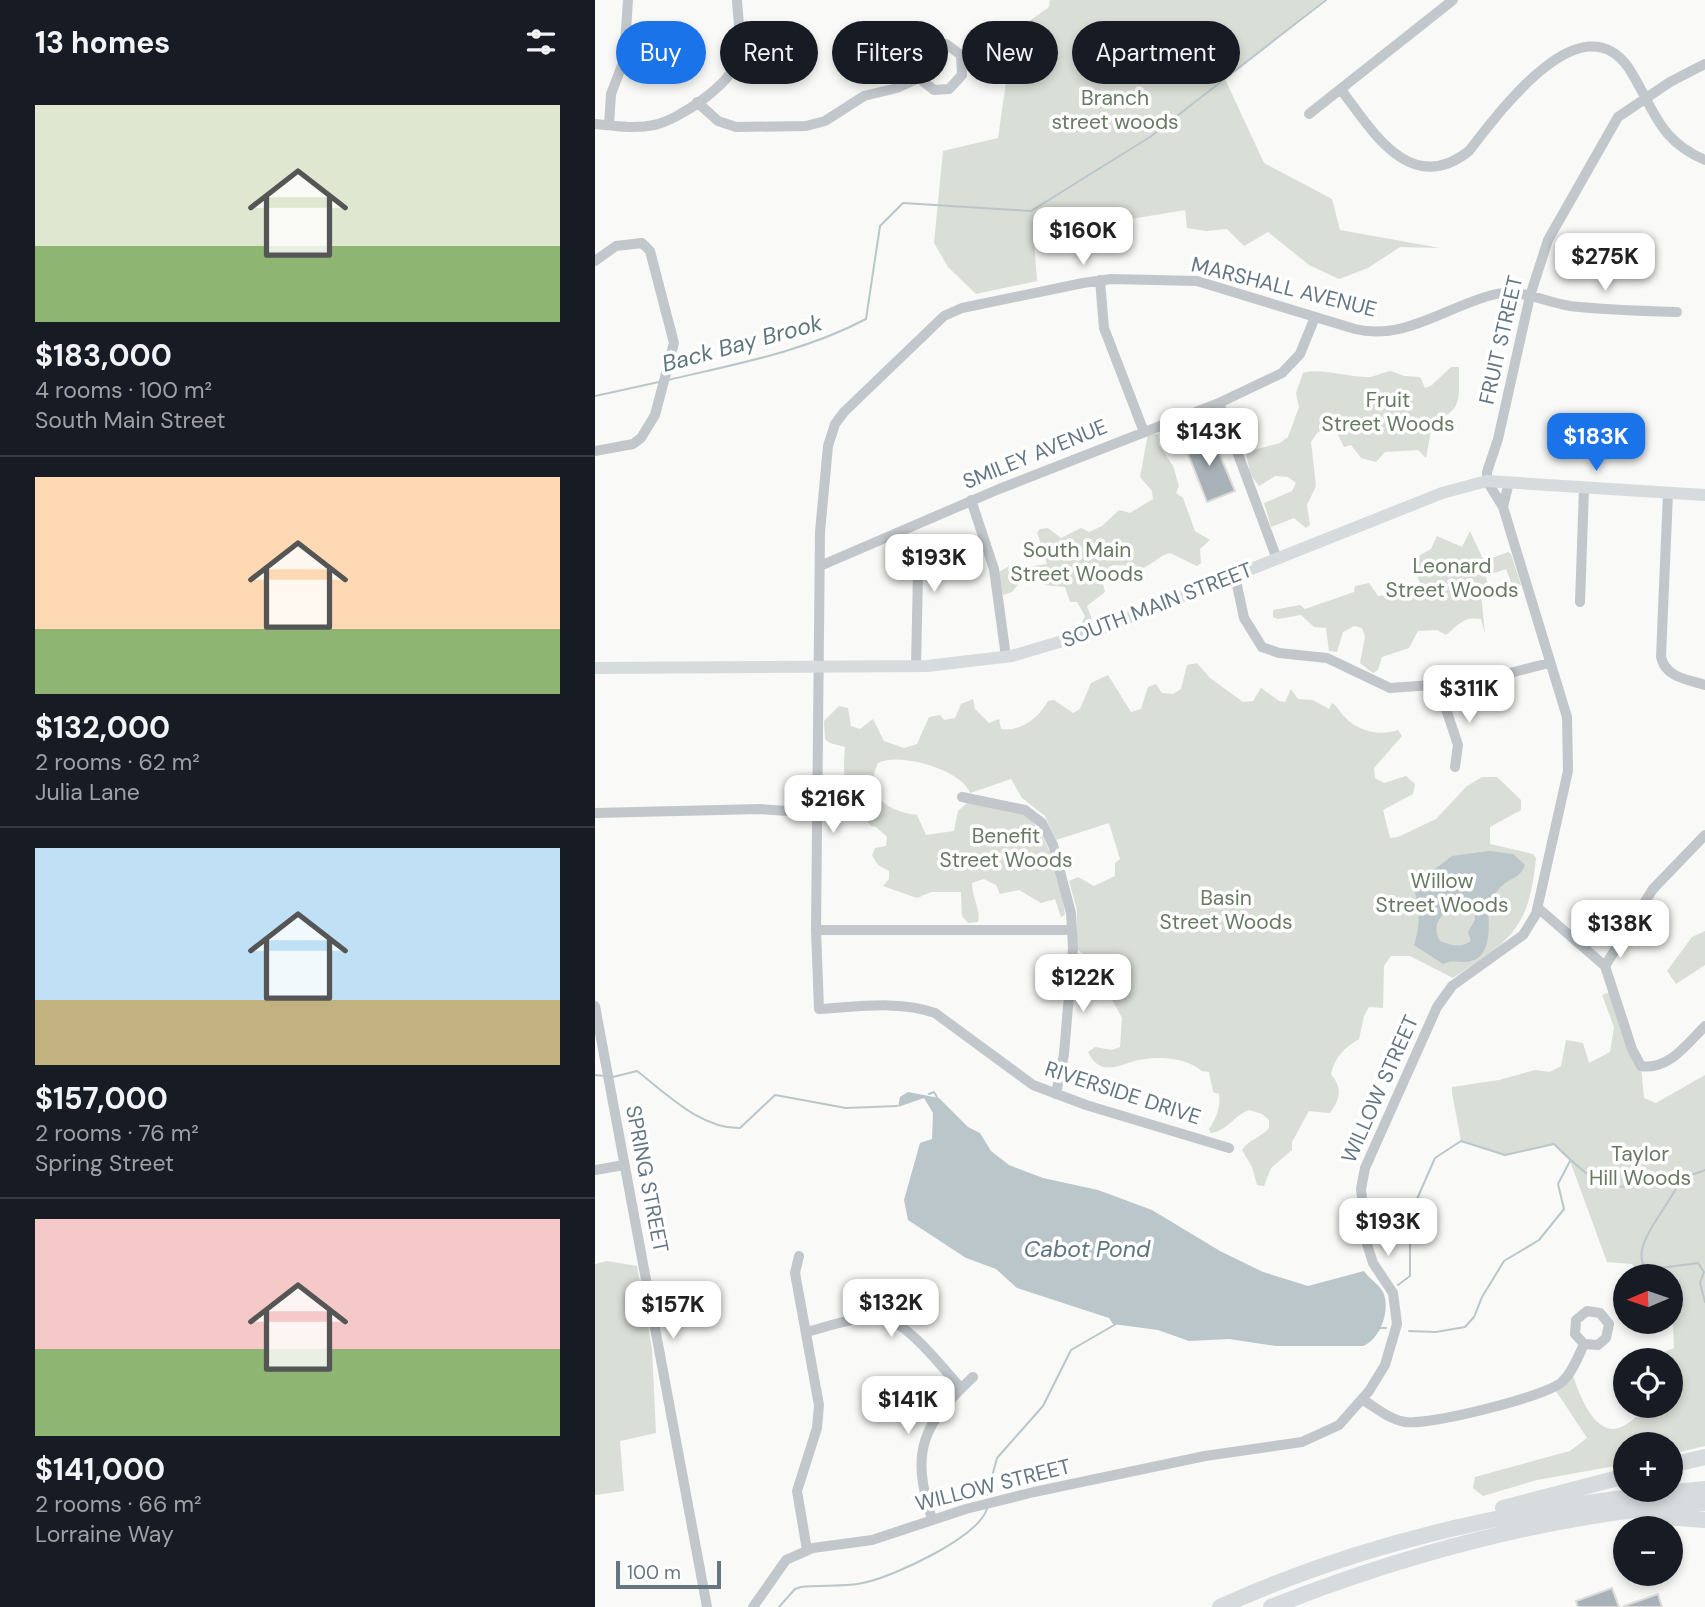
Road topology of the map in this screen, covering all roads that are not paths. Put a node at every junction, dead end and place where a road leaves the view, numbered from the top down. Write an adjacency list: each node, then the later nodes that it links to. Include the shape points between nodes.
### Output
1 (628, 0): 12 (street, via 624,60 611,94)
2 (737, 0): 9 (street, via 735,66)
3 (1453, 0): 7 (street)
4 (1705, 64): 8 (street, FRUIT STREET)
5 (919, 78): 5 (street, via 934,90 953,87 963,75 961,55 946,44 927,47 918,58)
6 (906, 84): 9 (street, via 864,96 825,121 806,126 736,127 718,121)
7 (1342, 91): 8 (street, via 1394,155 1419,166 1460,158 1527,80 1568,49 1583,45 1613,51); 10 (street)
8 (1645, 98): 13 (street, via 1665,134); 16 (street, FRUIT STREET, via 1610,128 1548,240)
9 (697, 102): 12 (street, via 653,126)
10 (1309, 114)
11 (595, 124): 12 (street)
12 (609, 125)
13 (1705, 160)
14 (595, 261): 21 (street, via 627,243 642,243 650,251 674,343 655,415 641,438 624,448)
15 (1100, 280): 18 (street, MARSHALL AVENUE, via 1198,282); 20 (street, via 1104,328); 31 (street, MARSHALL AVENUE, via 944,316 844,412 828,446)
16 (1530, 296): 17 (street, MARSHALL AVENUE, via 1595,309); 18 (street, MARSHALL AVENUE, via 1494,294 1393,331 1366,331); 22 (street, FRUIT STREET)
17 (1677, 312)
18 (1315, 317): 19 (street, SMILEY AVENUE, via 1300,354 1282,373)
19 (1219, 403): 20 (street, SMILEY AVENUE); 30 (street)
20 (1144, 432): 27 (street, SMILEY AVENUE)
21 (595, 451)
22 (1487, 481): 23 (main road, SOUTH MAIN STREET); 28 (street); 30 (main road, SOUTH MAIN STREET, via 1442,493)
23 (1509, 482): 24 (main road, SOUTH MAIN STREET); 28 (street)
24 (1584, 489): 25 (main road, SOUTH MAIN STREET); 33 (street)
25 (1668, 493): 26 (main road, SOUTH MAIN STREET); 40 (street, via 1661,657 1671,674)
26 (1705, 495)
27 (971, 500): 29 (street, SMILEY AVENUE); 34 (street, via 994,569)
28 (1503, 507): 35 (street, WILLOW STREET)
29 (903, 530): 31 (street, SMILEY AVENUE); 36 (street, via 918,574)
30 (1277, 559): 32 (main road, SOUTH MAIN STREET)
31 (820, 566): 37 (street, MARSHALL AVENUE)
32 (1235, 576): 34 (main road, SOUTH MAIN STREET, via 1074,638); 39 (street, via 1244,618 1262,646 1279,653 1327,658 1390,688)
33 (1580, 601)
34 (1006, 657): 36 (main road, SOUTH MAIN STREET)
35 (1549, 663): 39 (street); 46 (street, WILLOW STREET, via 1567,717 1570,754)
36 (916, 666): 37 (main road, SOUTH MAIN STREET)
37 (818, 667): 38 (main road, SOUTH MAIN STREET); 44 (street, MARSHALL AVENUE)
38 (595, 668)
39 (1438, 685): 41 (street, via 1458,745)
40 (1705, 685)
41 (1455, 767)
42 (962, 797): 48 (street, via 1025,810 1042,823 1067,895)
43 (595, 813): 44 (street, via 760,809)
44 (818, 813): 47 (street, MARSHALL AVENUE)
45 (1705, 835): 49 (street, via 1644,900)
46 (1538, 908): 49 (street); 62 (street, WILLOW STREET, via 1523,935 1452,986 1437,1007 1365,1168 1361,1202 1367,1244 1373,1263 1393,1293 1398,1316 1390,1353)
47 (816, 930): 48 (street); 51 (street, MARSHALL AVENUE)
48 (1072, 930): 53 (street, via 1069,998)
49 (1605, 965): 52 (street, via 1641,1066 1665,1063)
50 (595, 1006): 55 (street, SPRING STREET)
51 (818, 1007): 53 (street, RIVERSIDE DRIVE, via 917,1007 935,1013 1033,1085)
52 (1705, 1026)
53 (1056, 1094): 54 (street, RIVERSIDE DRIVE)
54 (1229, 1148)
55 (624, 1165): 56 (street); 73 (street, SPRING STREET)
56 (595, 1170)
57 (799, 1256): 58 (street, via 795,1273)
58 (806, 1332): 61 (street, via 886,1319 915,1339); 72 (street, via 819,1417 797,1491)
59 (1584, 1345): 62 (street, via 1564,1380 1547,1391 1428,1422 1393,1419)
60 (973, 1377): 61 (street)
61 (961, 1388): 69 (street, via 933,1420 923,1440 920,1473)
62 (1362, 1399): 69 (street, WILLOW STREET, via 1339,1425 1312,1439 1034,1492)
63 (1705, 1457): 64 (highway)
64 (1683, 1462)
65 (1613, 1479): 71 (highway, via 1455,1520)
66 (1705, 1489): 71 (highway, via 1585,1503)
67 (1705, 1503): 68 (highway)
68 (1590, 1518): 70 (highway); 76 (highway, via 1472,1542 1321,1587)
69 (932, 1519): 72 (street, WILLOW STREET, via 872,1540)
70 (1705, 1520)
71 (1402, 1540): 75 (highway, via 1299,1573)
72 (807, 1550): 74 (street, WILLOW STREET, via 786,1560)
73 (707, 1607)
74 (753, 1607)
75 (1220, 1607)
76 (1271, 1607)

